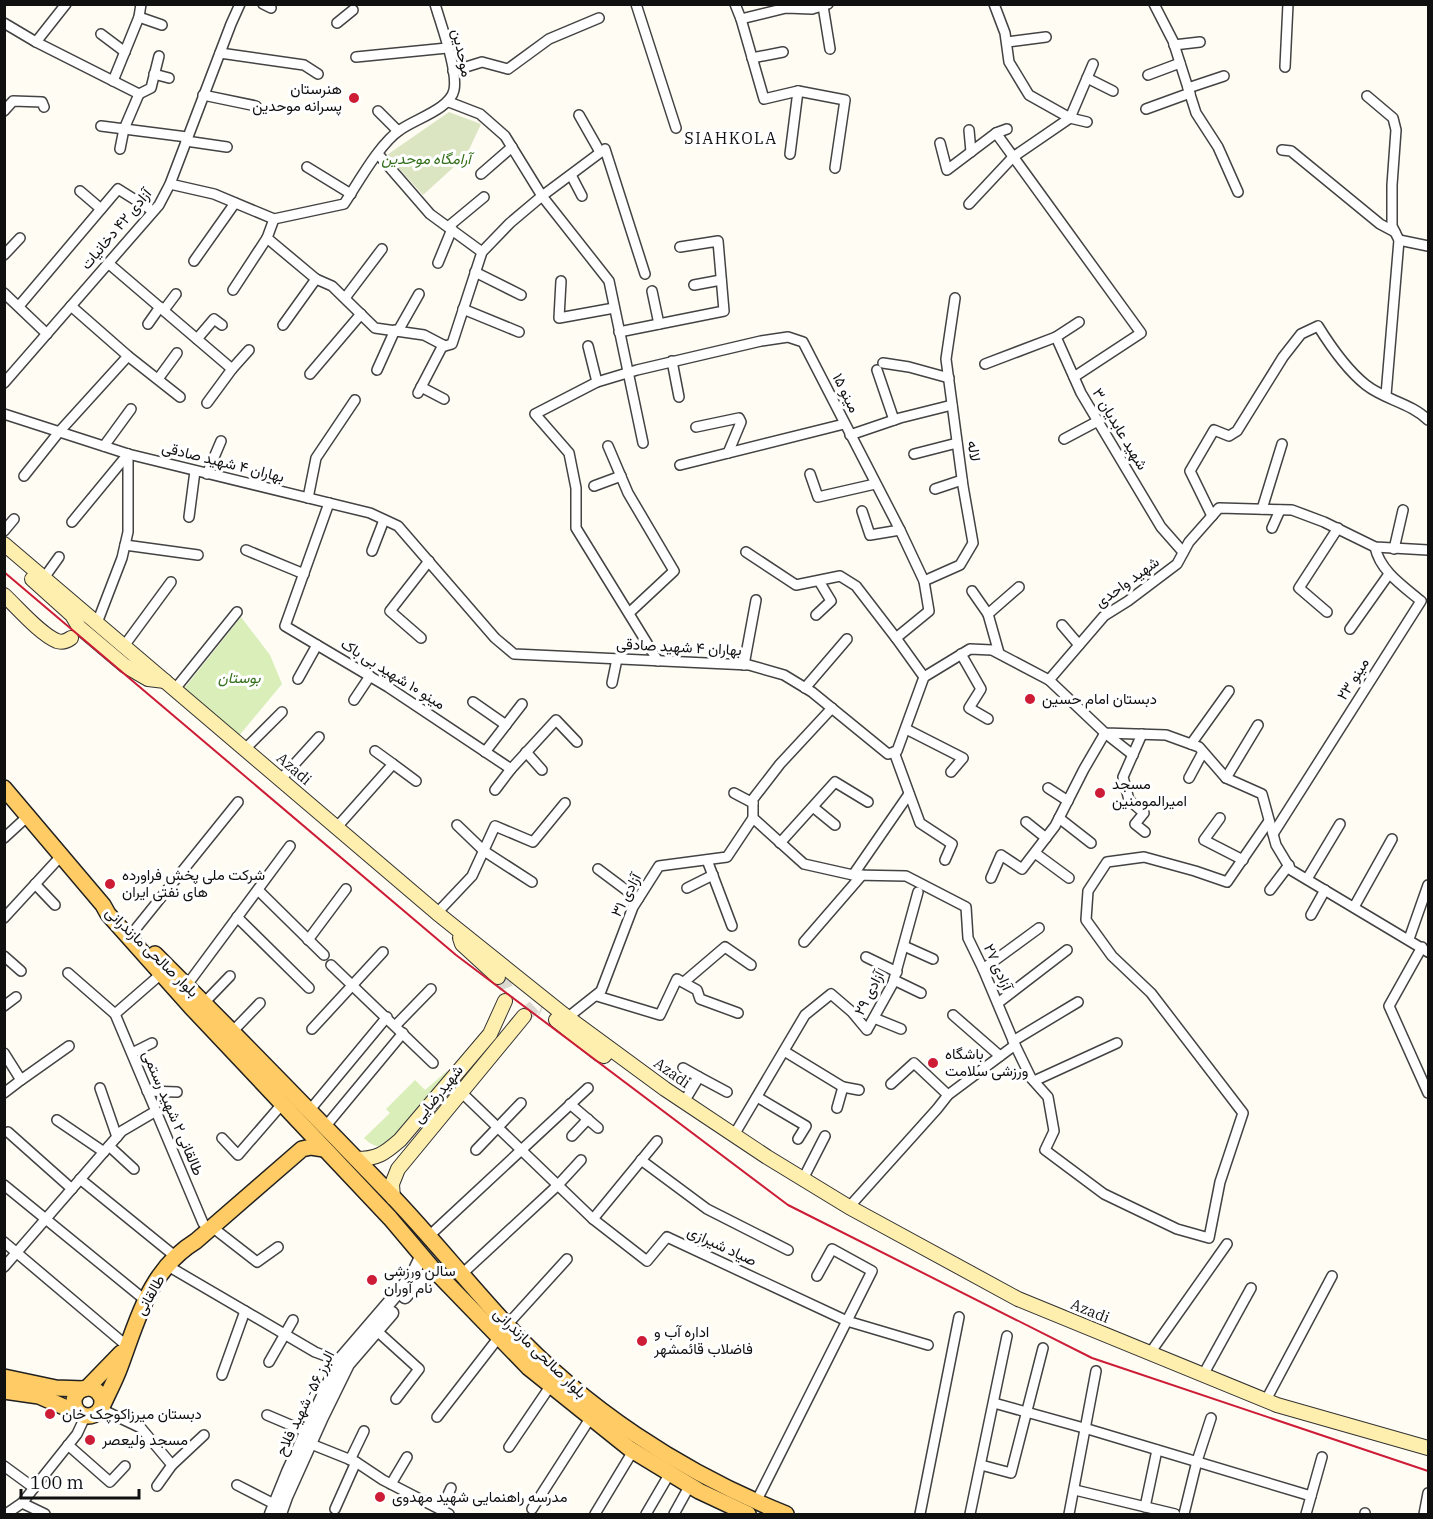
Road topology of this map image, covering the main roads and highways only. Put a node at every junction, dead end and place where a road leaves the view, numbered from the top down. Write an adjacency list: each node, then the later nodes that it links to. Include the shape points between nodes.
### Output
1 (4, 544): 5 (main road, Azadi)
2 (4, 553): 4 (main road, via 72,615)
3 (4, 595): 4 (main road, via 56,640 67,641)
4 (75, 633): 5 (main road, via 137,673)
5 (170, 685): 8 (main road, Azadi)
6 (4, 788): 7 (main road)
7 (103, 905): 15 (main road, بلوار صالحی مازندرانی, via 112,909 232,1032); 15 (main road, بلوار صالحی مازندرانی, via 161,974 283,1103)
8 (456, 928): 9 (main road, via 462,944); 14 (main road, Azadi)
9 (498, 977)
10 (506, 1001): 13 (main road, شهیدرضایی)
11 (542, 1010): 14 (main road, via 599,1054 604,1056)
12 (524, 1016): 13 (main road, شهیدرضایی)
13 (496, 1038): 18 (main road, شهیدرضایی); 20 (main road, شهیدرضایی, via 461,1092)
14 (610, 1049): 29 (main road, Azadi, via 803,1179 1017,1299 1266,1401)
15 (303, 1115): 16 (main road); 17 (main road, بلوار صالحی مازندرانی); 19 (main road, بلوار صالحی مازندرانی, via 325,1127)
16 (295, 1148): 17 (main road); 23 (main road, طالقانی, via 176,1257 145,1300)
17 (324, 1149): 22 (main road, بلوار صالحی مازندرانی, via 434,1270)
18 (384, 1154): 19 (main road); 20 (main road, via 386,1166)
19 (356, 1159): 21 (main road, بلوار صالحی مازندرانی)
20 (398, 1169): 21 (main road, شهیدرضایی, via 392,1184)
21 (393, 1198): 22 (main road, بلوار صالحی مازندرانی, via 462,1274)
22 (503, 1331): 30 (main road, بلوار صالحی مازندرانی, via 638,1437); 30 (main road, بلوار صالحی مازندرانی, via 530,1368 633,1451 690,1485)
23 (127, 1346): 25 (main road, طالقانی); 27 (main road, طالقانی)
24 (4, 1377): 25 (main road, via 56,1388)
25 (86, 1388): 27 (main road, via 99,1393); 28 (main road, via 74,1399 75,1409)
26 (4, 1391): 28 (main road, via 39,1396)
27 (101, 1409): 28 (main road, via 94,1416)
28 (82, 1415)
29 (1428, 1448)
30 (752, 1508): 31 (main road, بلوار صالحی مازندرانی)
31 (786, 1515)

